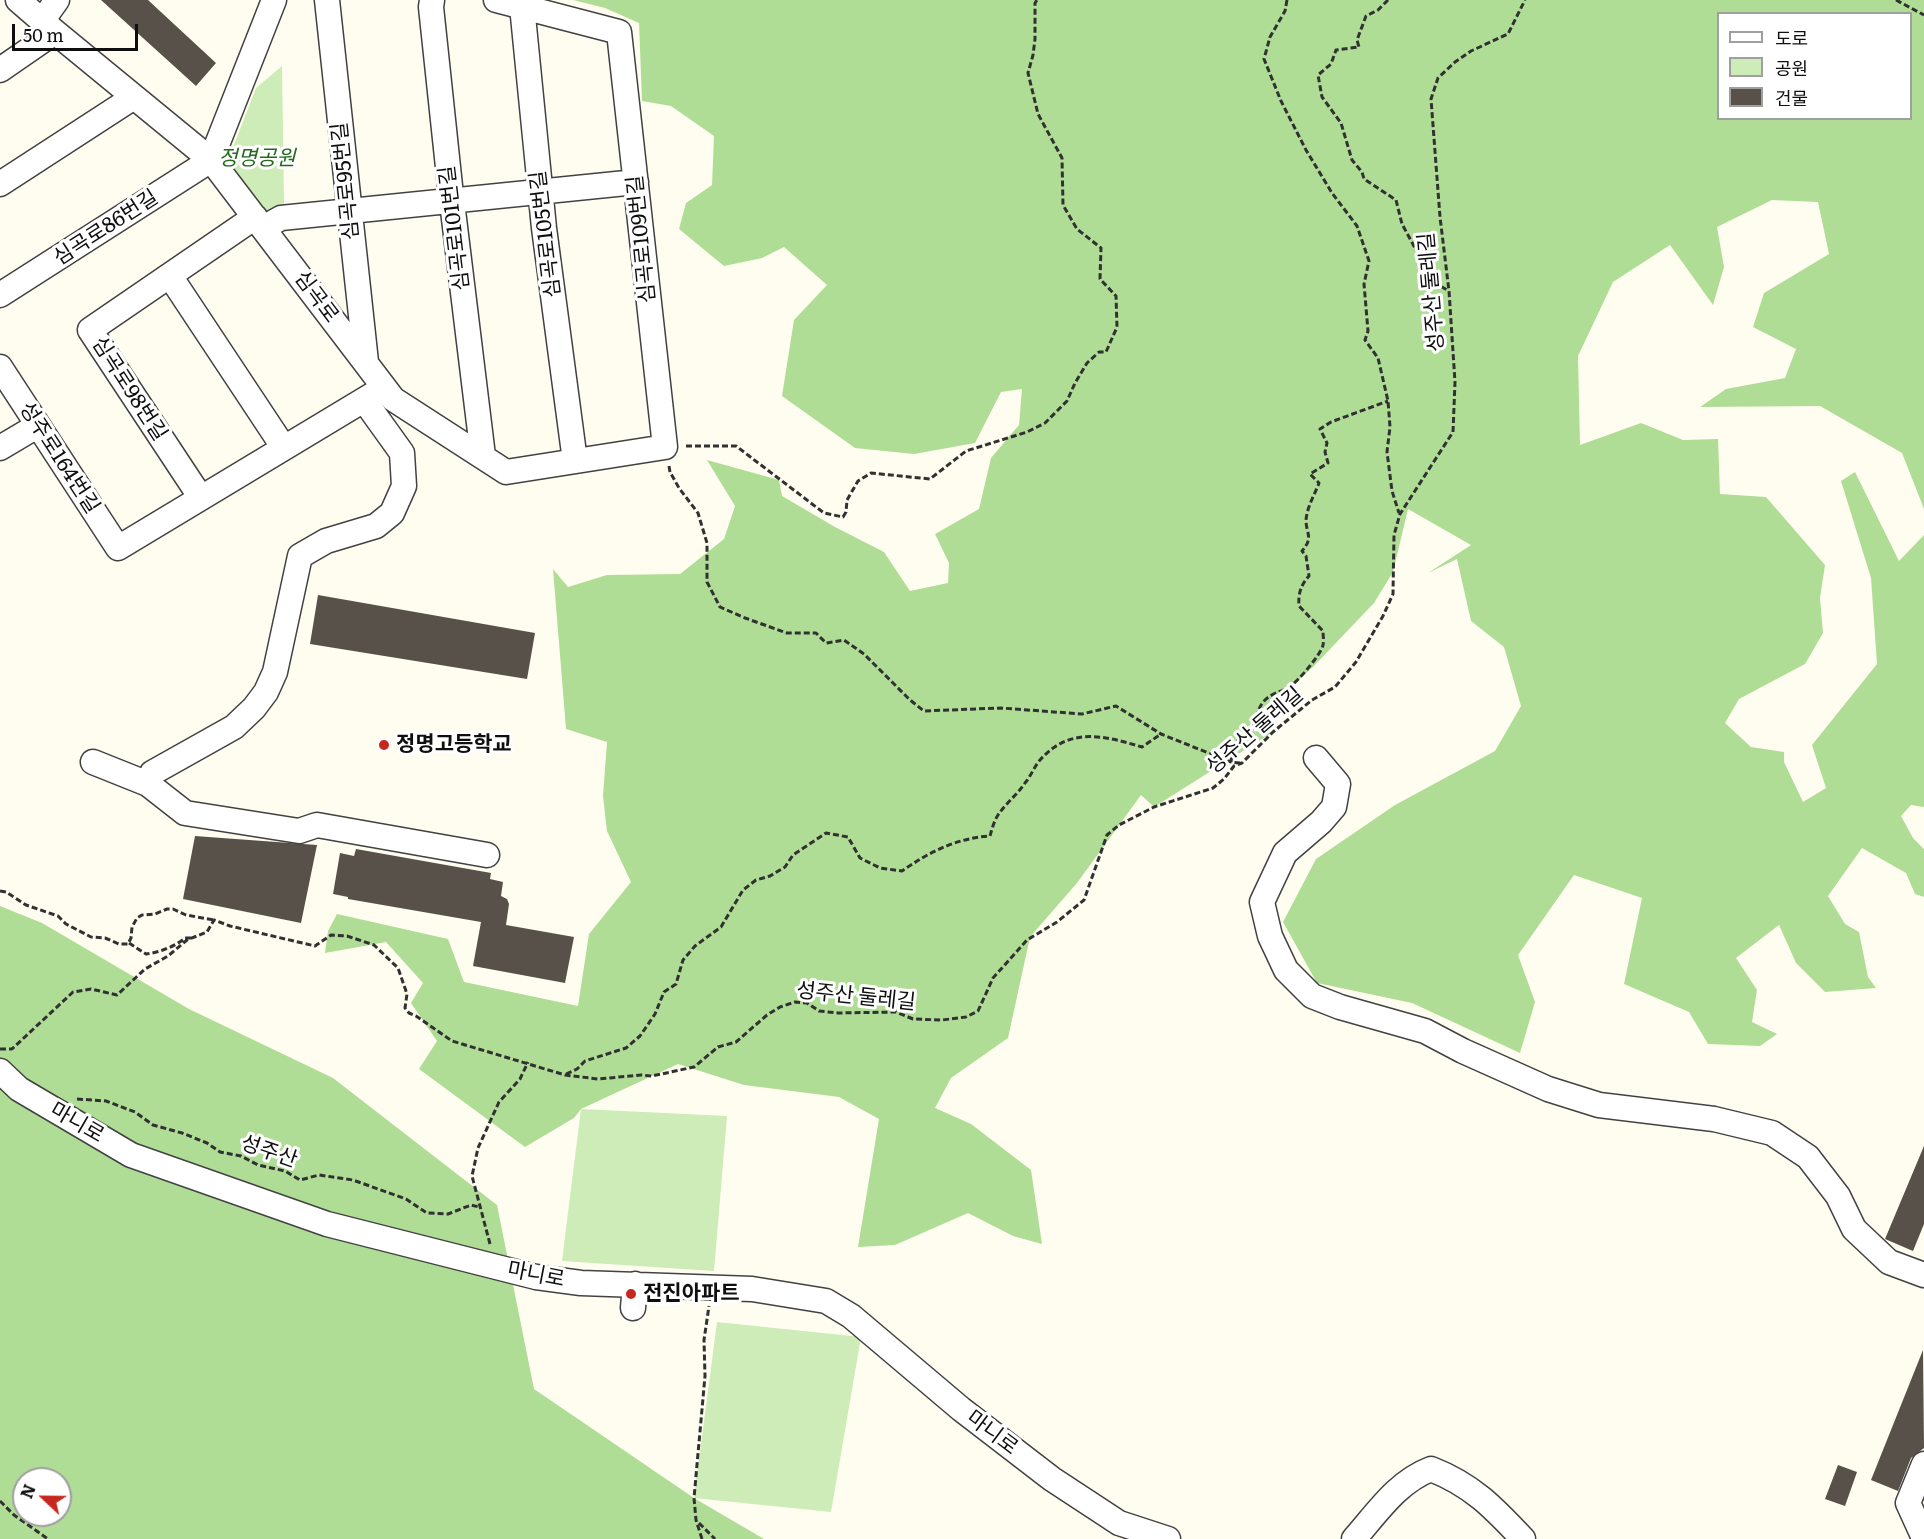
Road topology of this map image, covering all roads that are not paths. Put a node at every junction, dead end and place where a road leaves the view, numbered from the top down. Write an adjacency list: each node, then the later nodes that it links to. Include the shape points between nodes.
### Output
1 (18, 0): 8 (street, 심곡로)
2 (57, 0): 8 (street)
3 (274, 0): 11 (street)
4 (327, 0): 16 (street, 심곡로95번길)
5 (432, 0): 15 (street, 심곡로101번길)
6 (496, 0): 7 (street)
7 (522, 6): 12 (street, 심곡로109번길, via 618,32); 14 (street, 심곡로105번길)
8 (49, 27): 9 (street); 10 (street, 심곡로)
9 (0, 70)
10 (134, 98): 11 (street, 심곡로); 13 (street)
11 (211, 160): 17 (street, 심곡로); 19 (street, 심곡로86번길)
12 (636, 182): 14 (street, 심곡로98번길); 25 (street, 심곡로109번길)
13 (0, 184)
14 (540, 192): 15 (street, 심곡로98번길); 29 (street, 심곡로105번길)
15 (450, 193): 16 (street, 심곡로98번길); 28 (street, 심곡로101번길)
16 (349, 203): 17 (street, 심곡로98번길); 20 (street, 심곡로95번길)
17 (259, 222): 18 (street, 심곡로98번길); 20 (street, 심곡로)
18 (170, 276): 27 (street); 30 (street, 심곡로98번길, via 90,330)
19 (0, 295)
20 (366, 363): 22 (street, 심곡로)
21 (0, 367): 24 (street, 성주로164번길)
22 (384, 387): 23 (street); 28 (street, 심곡로, via 393,399)
23 (364, 400): 27 (street); 33 (street, via 402,453 404,486 392,513 376,526 326,541 300,556 275,672 266,692 234,727 152,773)
24 (37, 426): 26 (street); 30 (street, 성주로164번길, via 118,548)
25 (665, 447): 29 (street, 심곡로)
26 (0, 448)
27 (284, 448): 30 (street)
28 (483, 456): 29 (street, 심곡로, via 506,472)
29 (575, 461)
30 (201, 498)
31 (1317, 758): 36 (street, via 1338,784 1334,807 1284,853 1262,902 1270,936 1286,970 1312,996 1425,1031 1548,1089 1599,1105 1714,1119 1772,1133 1808,1157 1838,1196 1854,1229 1880,1254 1889,1262)
32 (93, 762): 33 (street)
33 (148, 784): 34 (street, via 184,813 299,831 317,825)
34 (487, 855)
35 (0, 1071): 39 (street, 마니로, via 20,1089 131,1155 327,1224 536,1277 634,1296 709,1288 752,1289 826,1301 851,1316 1052,1479 1119,1523)
36 (1924, 1275)
37 (1924, 1464): 38 (street, via 1908,1503)
38 (1924, 1538)
39 (1168, 1539)
40 (1354, 1539): 41 (street, via 1395,1491 1415,1475 1431,1469 1455,1479 1489,1503)
41 (1522, 1539)

